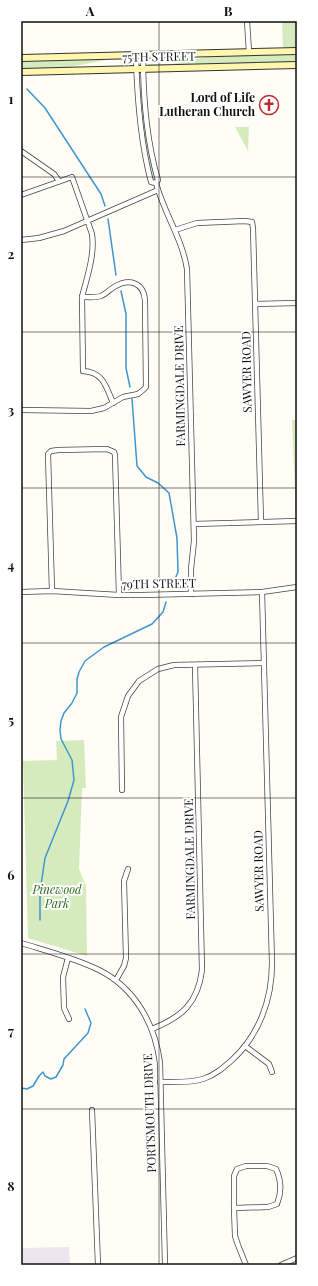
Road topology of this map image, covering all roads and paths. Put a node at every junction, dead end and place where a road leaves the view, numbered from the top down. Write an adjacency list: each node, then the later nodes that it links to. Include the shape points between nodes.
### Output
1 (247, 21): 3 (street)
2 (297, 51): 3 (main road, 75TH STREET)
3 (249, 52): 4 (main road, 75TH STREET)
4 (139, 55): 5 (main road, 75TH STREET); 7 (street, FARMINGDALE DRIVE)
5 (21, 58)
6 (297, 64): 7 (main road, 75TH STREET)
7 (140, 69): 8 (main road, 75TH STREET); 11 (street, FARMINGDALE DRIVE, via 138,106 141,140 151,182 156,183)
8 (21, 72)
9 (21, 151): 10 (street, via 54,174)
10 (59, 181): 12 (street); 13 (street, via 72,177)
11 (158, 190): 13 (street); 14 (street, FARMINGDALE DRIVE)
12 (21, 195)
13 (88, 221): 15 (street, via 54,234); 16 (street, via 93,242)
14 (175, 230): 18 (street, SAWYER ROAD, via 207,222 252,222); 23 (street, FARMINGDALE DRIVE, via 183,251 188,280)
15 (21, 240)
16 (82, 297): 19 (street, via 83,371 91,371 98,375); 19 (street, via 99,296 126,283 138,285 145,294 146,387 138,394)
17 (297, 303): 18 (street)
18 (255, 304): 22 (street, SAWYER ROAD)
19 (113, 402): 20 (street, via 104,408 91,410)
20 (21, 410)
21 (297, 521): 22 (street)
22 (261, 522): 23 (street)
23 (194, 524): 28 (street, FARMINGDALE DRIVE, via 190,569)
24 (297, 587): 27 (street, 79TH STREET)
25 (52, 591): 26 (street, 79TH STREET); 29 (street, 79TH STREET); 29 (street, via 49,452 106,448 114,452 116,460)
26 (21, 592)
27 (262, 592): 28 (street, 79TH STREET); 30 (street, SAWYER ROAD)
28 (191, 594): 29 (street, 79TH STREET)
29 (119, 595)
30 (264, 663): 31 (street); 39 (street, SAWYER ROAD, via 272,975 263,1013)
31 (195, 665): 32 (street, via 169,666 153,672 139,681 128,696 121,721); 38 (street, FARMINGDALE DRIVE, via 201,980 184,1011)
32 (122, 790)
33 (128, 869): 36 (street, via 124,881 126,958)
34 (21, 943): 35 (street, PORTSMOUTH DRIVE)
35 (68, 958): 36 (street, PORTSMOUTH DRIVE); 37 (street, via 63,977 64,1008)
36 (116, 980): 38 (street, PORTSMOUTH DRIVE, via 136,1000)
37 (69, 1019)
38 (152, 1029): 41 (street, PORTSMOUTH DRIVE, via 159,1052)
39 (245, 1046): 40 (street, via 269,1064); 41 (street, SAWYER ROAD, via 224,1068 210,1076 190,1081)
40 (272, 1072)
41 (160, 1082): 46 (street, PORTSMOUTH DRIVE)
42 (92, 1110): 45 (street)
43 (234, 1208): 43 (street, via 234,1176 237,1169 246,1166 267,1166 276,1169 280,1177 277,1204 268,1207); 47 (street, via 235,1236)
44 (297, 1258): 48 (street)
45 (98, 1265)
46 (165, 1265)
47 (246, 1265)
48 (281, 1265)

